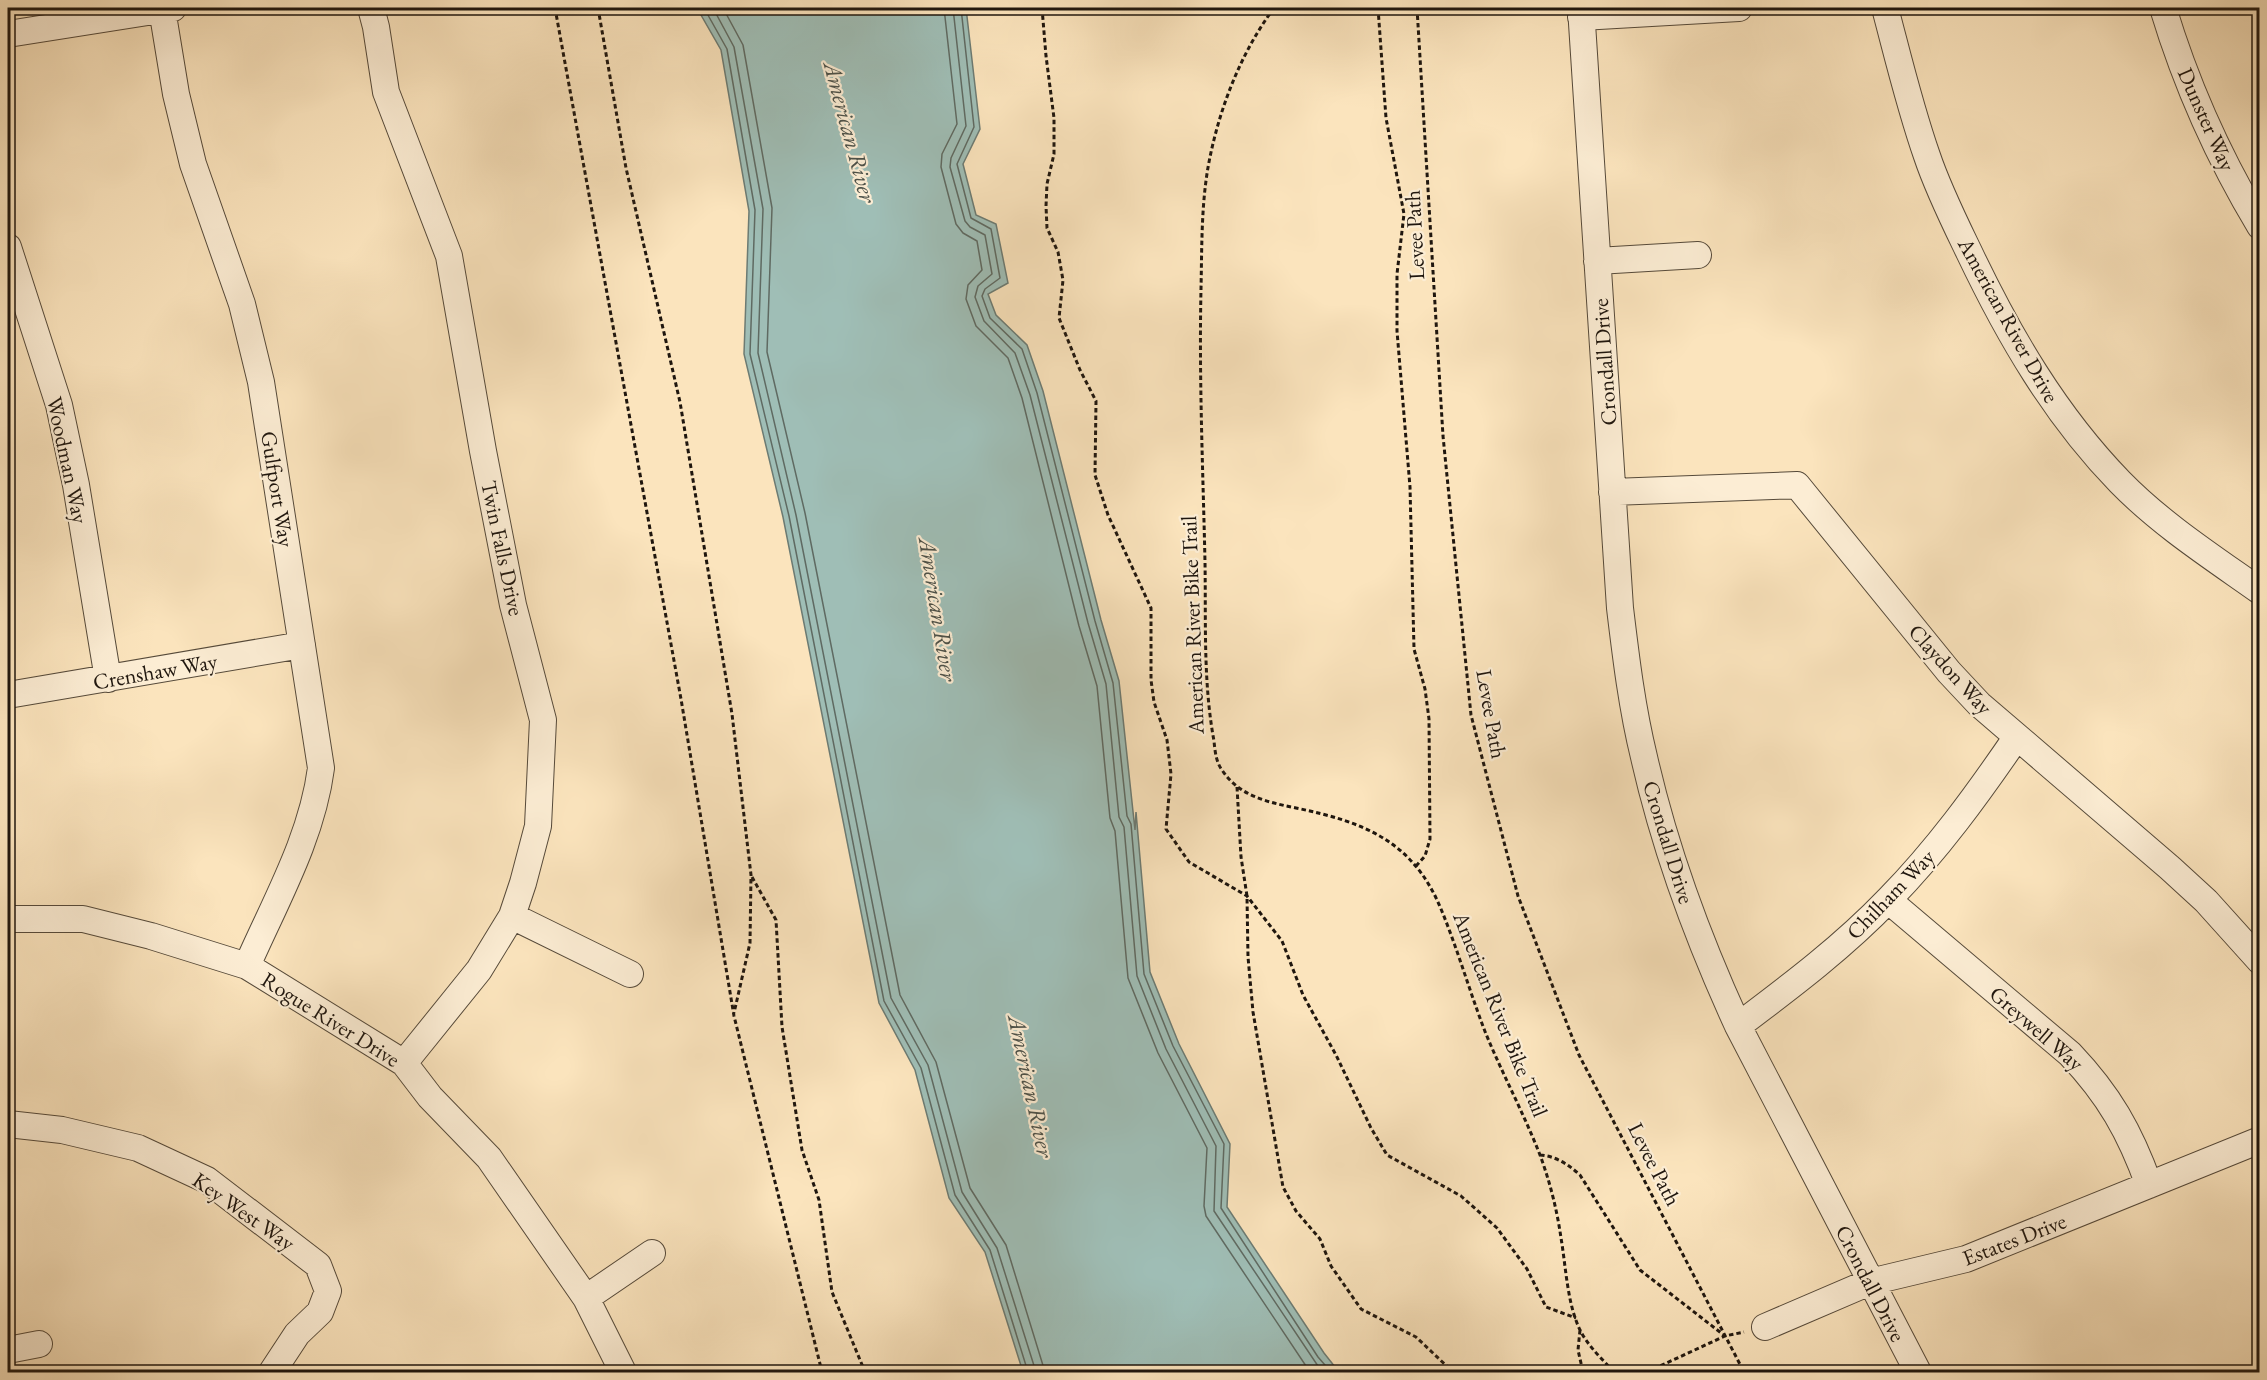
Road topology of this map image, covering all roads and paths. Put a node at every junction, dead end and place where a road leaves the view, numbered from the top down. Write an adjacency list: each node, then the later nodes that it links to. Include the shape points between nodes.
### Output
1 (168, 8): 13 (street); 20 (street, Gulfport Way, via 176,94 193,164 242,304 261,382)
2 (371, 8): 29 (street, Twin Falls Drive, via 386,92 449,256 513,605 543,720 538,826)
3 (555, 8): 34 (path, via 681,699)
4 (598, 8): 26 (path, via 626,168 680,402 732,714)
5 (1042, 8): 27 (path, via 1054,118 1047,228 1058,252 1063,279 1059,318 1096,400 1095,476 1108,515 1151,608 1151,680 1167,740 1171,774 1166,829 1188,862)
6 (1274, 8): 24 (path, American River Bike Trail, via 1245,55 1222,112 1210,156 1203,210 1201,328 1208,689 1218,765)
7 (1378, 8): 25 (path, via 1386,118 1404,214 1397,274 1397,331 1410,487 1414,649 1429,719 1430,839 1425,856)
8 (1417, 8): 47 (path, Levee Path, via 1443,436 1471,715 1518,896 1579,1055)
9 (1739, 8): 12 (street)
10 (1885, 8): 19 (street, American River Drive, via 1927,156 1954,221 2043,388 2080,438 2121,483 2151,511)
11 (2163, 8): 14 (street, Dunster Way, via 2195,98)
12 (1581, 12): 17 (street, Crondall Drive)
13 (8, 34)
14 (2256, 212)
15 (8, 247): 21 (street, Woodman Way, via 59,405)
16 (1698, 255): 17 (street)
17 (1598, 261): 18 (street, Crondall Drive)
18 (1612, 492): 23 (street, Claydon Way, via 1797,484 1949,672); 35 (street, Crondall Drive, via 1620,608 1643,756 1684,899)
19 (2259, 591)
20 (302, 645): 21 (street, Crenshaw Way); 32 (street, Gulfport Way, via 321,768 317,799)
21 (108, 679): 22 (street, Crenshaw Way)
22 (8, 695)
23 (2016, 738): 28 (street, Chilham Way, via 1973,801); 31 (street, Claydon Way, via 2206,901)
24 (1237, 787): 25 (path, American River Bike Trail, via 1264,800 1352,821 1381,834); 27 (path)
25 (1416, 866): 39 (path, American River Bike Trail, via 1440,906 1486,1034)
26 (751, 875): 34 (path, via 750,943); 53 (path, via 776,920 782,1027 802,1150 819,1200 832,1292)
27 (1247, 896): 44 (path, via 1282,941 1304,995 1387,1155 1461,1196 1497,1228 1527,1269 1546,1307); 54 (path, via 1253,1012 1283,1187 1296,1211 1320,1239 1330,1266 1361,1309 1416,1337)
28 (1888, 900): 35 (street, Chilham Way, via 1797,982); 40 (street, Greywell Way, via 2091,1076 2124,1124)
29 (512, 916): 33 (street); 36 (street, Twin Falls Drive, via 479,970)
30 (8, 920): 32 (street, Rogue River Drive, via 83,919)
31 (2259, 961)
32 (246, 966): 36 (street, Rogue River Drive)
33 (630, 974)
34 (734, 1016): 52 (path)
35 (1738, 1026): 42 (street, Crondall Drive)
36 (404, 1063): 43 (street, Rogue River Drive, via 430,1097 489,1158)
37 (8, 1124): 50 (street, Key West Way, via 62,1130 138,1148 207,1180 318,1264 328,1291 320,1312 297,1334)
38 (2259, 1140): 40 (street, Estates Drive)
39 (1540, 1155): 44 (path, American River Bike Trail, via 1556,1210); 47 (path, via 1568,1164 1580,1175 1640,1270)
40 (2149, 1185): 42 (street, Estates Drive, via 1966,1259)
41 (652, 1253): 43 (street)
42 (1870, 1282): 45 (street, Estates Drive); 59 (street, Crondall Drive)
43 (586, 1298): 51 (street, Rogue River Drive)
44 (1576, 1318): 46 (path, American River Bike Trail)
45 (1765, 1327): 47 (path)
46 (1580, 1330): 55 (path, via 1578,1350); 56 (path, American River Bike Trail)
47 (1725, 1336): 57 (path); 58 (path, Levee Path)
48 (39, 1344): 49 (street)
49 (8, 1350)
50 (272, 1372)
51 (623, 1372)
52 (822, 1372)
53 (865, 1372)
54 (1453, 1372)
55 (1583, 1372)
56 (1614, 1372)
57 (1647, 1372)
58 (1744, 1372)
59 (1918, 1372)

